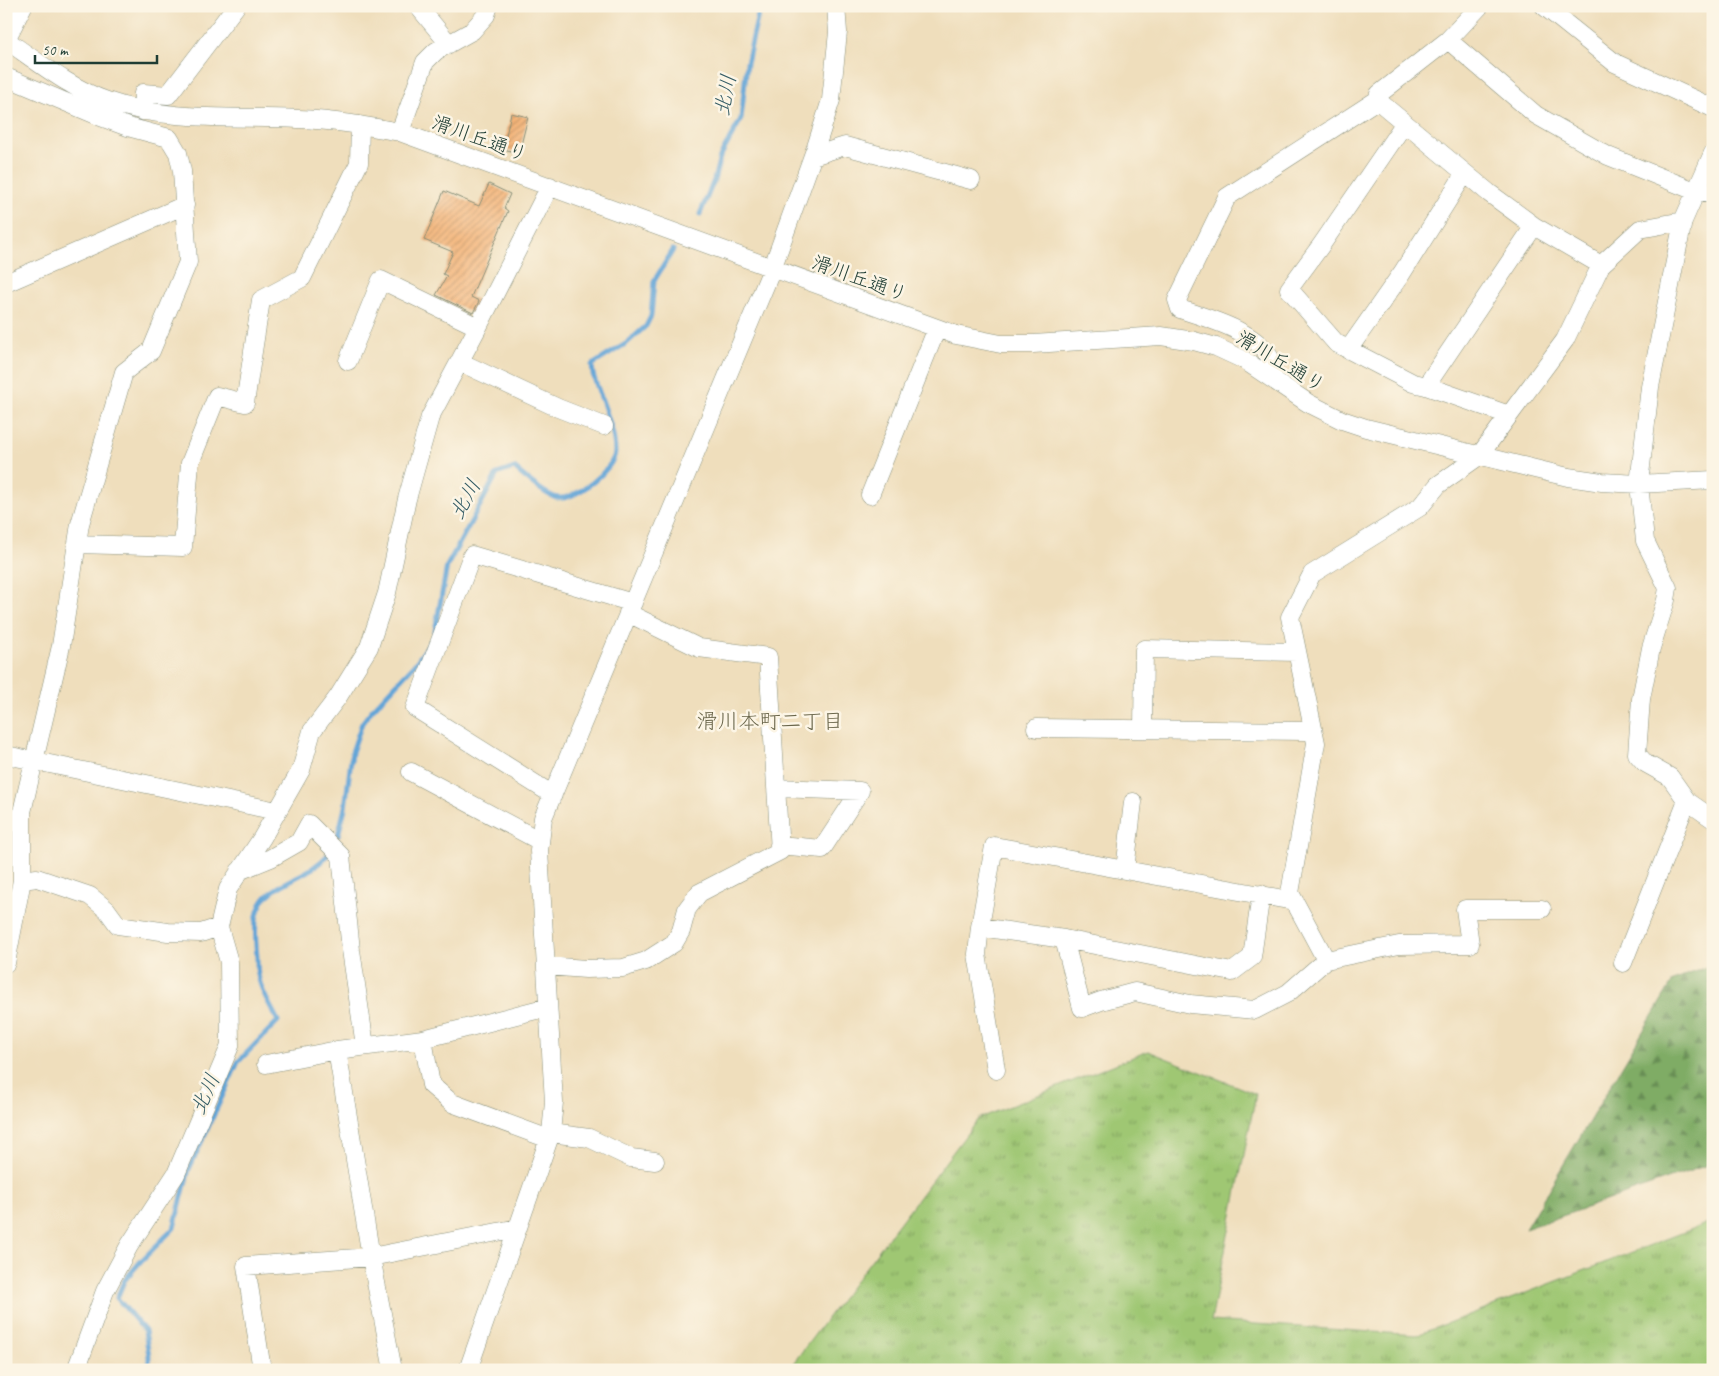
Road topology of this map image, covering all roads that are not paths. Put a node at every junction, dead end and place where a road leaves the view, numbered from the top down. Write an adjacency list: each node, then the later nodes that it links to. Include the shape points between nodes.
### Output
1 (23, 6): 8 (street)
2 (236, 6): 15 (street, via 168,95 144,93)
3 (418, 6): 10 (street)
4 (488, 6): 10 (street, via 486,15 472,31)
5 (836, 6): 20 (street, via 838,32 831,100)
6 (1480, 6): 9 (street)
7 (1544, 6): 13 (street, via 1615,63)
8 (6, 40): 14 (street, 滑川丘通り, via 79,88)
9 (1448, 40): 12 (street, via 1379,94); 24 (street, via 1536,116 1608,156)
10 (449, 44): 18 (street, via 425,62)
11 (6, 76): 14 (street)
12 (1377, 100): 16 (street); 37 (street, via 1227,197 1177,300 1180,310 1226,324 1265,350 1272,364)
13 (1713, 108)
14 (102, 109): 15 (street, 滑川丘通り); 26 (street, via 128,127 170,138 180,162)
15 (142, 111): 17 (street, 滑川丘通り)
16 (1404, 124): 21 (street); 34 (street, via 1289,289 1336,343)
17 (360, 125): 18 (street, 滑川丘通り); 45 (street, via 359,163 302,278 261,300 245,403 217,396 190,463 183,547)
18 (400, 132): 23 (street, 滑川丘通り)
19 (1713, 152): 24 (street)
20 (813, 156): 22 (street, via 845,146); 30 (street)
21 (1465, 174): 28 (street); 34 (street)
22 (971, 180)
23 (550, 186): 30 (street, 滑川丘通り); 32 (street)
24 (1695, 191): 25 (street); 27 (street)
25 (1713, 192)
26 (185, 205): 31 (street); 45 (street, via 188,262 151,351 124,372)
27 (1683, 221): 29 (street, via 1640,229); 43 (street, via 1650,387)
28 (1534, 226): 29 (street); 38 (street)
29 (1601, 265): 39 (street, via 1565,340)
30 (772, 269): 33 (street, 滑川丘通り); 46 (street)
31 (6, 283)
32 (478, 327): 35 (street, via 381,280); 36 (street)
33 (937, 328): 37 (street, 滑川丘通り, via 1001,344 1161,336 1194,340 1244,360); 44 (street)
34 (1348, 350): 38 (street, via 1413,383)
35 (348, 361)
36 (460, 362): 40 (street); 58 (street, via 430,417 407,500 387,592 369,647 312,731 301,770)
37 (1273, 379): 41 (street, 滑川丘通り, via 1308,403 1342,420)
38 (1426, 386): 39 (street)
39 (1509, 415): 41 (street)
40 (604, 426)
41 (1479, 456): 43 (street, 滑川丘通り, via 1568,477); 47 (street, via 1438,486 1420,507 1312,574 1290,617)
42 (1713, 480): 43 (street, 滑川丘通り)
43 (1639, 484): 56 (street, via 1644,541 1668,588 1641,699 1637,754 1645,763 1670,777)
44 (870, 495)
45 (77, 544): 52 (street, via 61,646)
46 (631, 608): 54 (street, via 699,648 768,657); 55 (street); 55 (street, via 472,555 416,708)
47 (1297, 652): 49 (street, via 1144,649); 66 (street, via 1316,743 1290,893)
48 (1036, 728): 49 (street)
49 (1143, 729): 50 (street)
50 (1306, 731)
51 (6, 755): 52 (street)
52 (34, 761): 58 (street); 64 (street, via 22,812)
53 (411, 772): 60 (street)
54 (776, 788): 61 (street); 61 (street, via 860,790 822,849)
55 (553, 795): 60 (street, via 543,818)
56 (1687, 801): 59 (street); 73 (street)
57 (1133, 802): 62 (street)
58 (277, 810): 63 (street)
59 (1713, 819)
60 (540, 841): 74 (street)
61 (779, 845): 74 (street, via 780,851 699,893 686,909 681,931 674,943 646,961 623,968)
62 (1125, 870): 65 (street); 69 (street, via 994,846)
63 (239, 871): 68 (street, via 228,888); 77 (street, via 299,842 309,824 341,856)
64 (22, 880): 68 (street, via 37,878 90,896 107,910 118,925 201,933); 72 (street)
65 (1261, 894): 66 (street); 70 (street, via 1252,957 1232,972)
66 (1294, 901): 71 (street)
67 (1542, 909): 71 (street, via 1466,909 1470,944 1399,946)
68 (219, 927): 85 (street, via 229,962 230,1046 176,1174 113,1276)
69 (980, 927): 70 (street); 80 (street, via 977,954)
70 (1064, 939): 71 (street, via 1082,1008 1135,992 1190,1004 1255,1010 1288,993)
71 (1326, 960)
72 (6, 963)
73 (1623, 963)
74 (546, 966): 75 (street)
75 (548, 1007): 76 (street); 81 (street, via 554,1102)
76 (423, 1039): 77 (street); 81 (street, via 431,1085 452,1103)
77 (365, 1046): 78 (street)
78 (337, 1050): 79 (street); 84 (street)
79 (266, 1064)
80 (996, 1070)
81 (550, 1136): 82 (street, via 589,1138 632,1158); 83 (street)
82 (655, 1161)
83 (518, 1228): 84 (street); 88 (street)
84 (371, 1257): 86 (street, via 246,1266); 87 (street)
85 (76, 1370)
86 (262, 1370)
87 (393, 1370)
88 (468, 1370)

